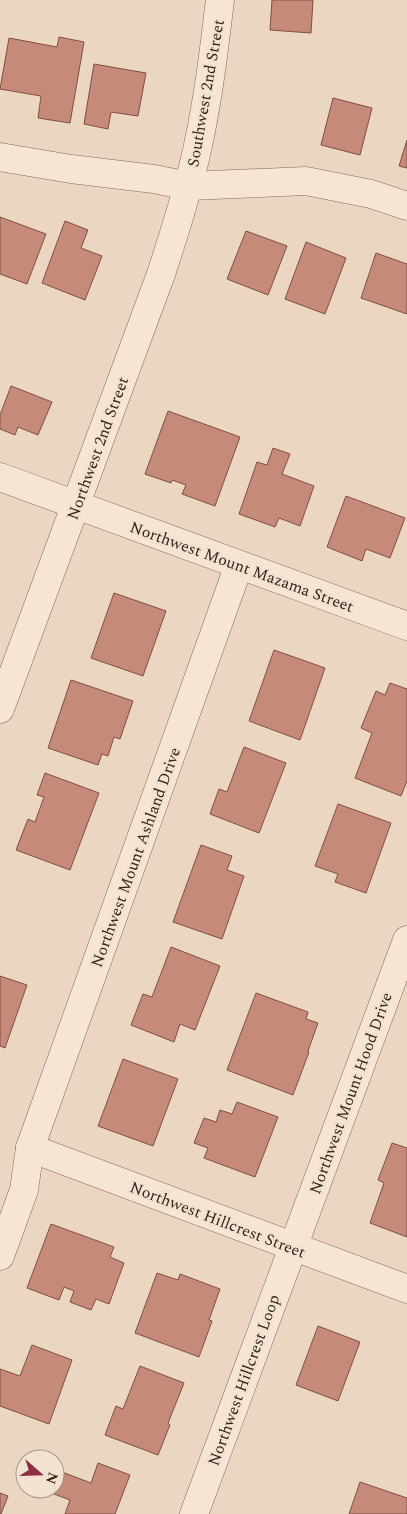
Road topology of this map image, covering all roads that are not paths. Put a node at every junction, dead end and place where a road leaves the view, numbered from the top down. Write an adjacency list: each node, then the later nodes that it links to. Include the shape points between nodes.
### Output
1 (220, 0): 3 (street, Southwest 2nd Street, via 197,151)
2 (0, 157): 3 (street)
3 (188, 186): 4 (street, via 306,181 371,194); 6 (street, Northwest 2nd Street, via 161,274)
4 (407, 206)
5 (0, 477): 6 (street, Northwest Mount Mazama Street)
6 (76, 505): 7 (street, Northwest Mount Mazama Street); 9 (street, Northwest 2nd Street)
7 (239, 565): 8 (street, Northwest Mount Mazama Street); 11 (street, Northwest Mount Ashland Drive)
8 (407, 626)
9 (0, 709)
10 (407, 940): 12 (street, Northwest Mount Hood Drive)
11 (30, 1148): 12 (street, Northwest Hillcrest Street); 13 (street, Northwest Mount Ashland Drive, via 24,1190)
12 (293, 1247): 14 (street, Northwest Hillcrest Street); 15 (street, Northwest Hillcrest Loop)
13 (0, 1256)
14 (407, 1289)
15 (194, 1514)

